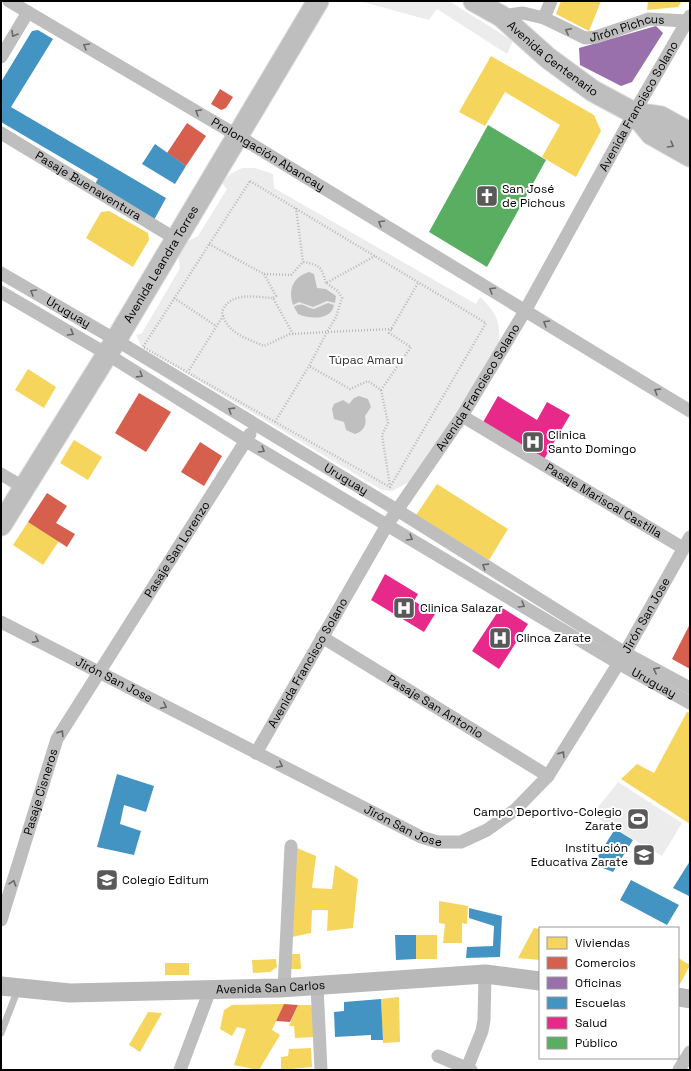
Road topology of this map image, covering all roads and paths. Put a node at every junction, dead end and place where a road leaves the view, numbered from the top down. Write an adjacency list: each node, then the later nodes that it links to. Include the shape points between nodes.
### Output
1 (9, 1): 5 (street, Prolongación Abancay)
2 (318, 1): 13 (main road, Avenida Leandra Torres)
3 (474, 1): 6 (main road, Avenida Centenario)
4 (551, 1): 7 (street)
5 (28, 12): 9 (street, one-way to 9); 13 (street, Prolongación Abancay, one-way to 5)
6 (501, 16): 7 (street, Jirón Pichcus, via 523,13); 10 (main road, Avenida Centenario, via 548,58 593,91)
7 (544, 18): 8 (street, Jirón Pichcus, one-way to 7, via 649,19 596,37 585,38)
8 (688, 18): 10 (street, Avenida Francisco Solano)
9 (1, 56)
10 (634, 113): 12 (main road, Avenida Centenario, via 661,117); 14 (main road, Avenida Centenario, one-way to 14, via 651,134); 27 (street, Avenida Francisco Solano)
11 (1, 133): 16 (street, Pasaje Buenaventura)
12 (690, 133)
13 (238, 136): 16 (main road, Avenida Leandra Torres); 27 (street, Prolongación Abancay, one-way to 13)
14 (690, 156)
15 (296, 208): 17 (path, via 250,181); 18 (path); 19 (path)
16 (176, 239): 33 (main road, Avenida Leandra Torres)
17 (209, 244): 21 (path); 25 (path)
18 (375, 256): 22 (path); 23 (path)
19 (303, 262): 21 (path, via 290,275); 22 (path, via 319,266)
20 (1, 273): 33 (street, Uruguay, one-way to 20)
21 (264, 274): 26 (path, via 276,296)
22 (326, 283): 31 (path, via 338,291 342,298 336,317)
23 (418, 283): 30 (path); 43 (path, via 486,323)
24 (1, 292): 33 (street, Uruguay, one-way to 33)
25 (174, 298): 29 (path); 35 (path, via 143,347)
26 (273, 298): 28 (path, via 238,297 224,306); 32 (path)
27 (525, 311): 37 (street, Prolongación Abancay, one-way to 27); 38 (street, Avenida Francisco Solano)
28 (223, 316): 29 (path); 32 (path, via 229,327 237,334 264,346)
29 (216, 326): 35 (path)
30 (392, 329): 31 (path); 36 (path, via 389,333 410,347)
31 (327, 332): 32 (path); 34 (path)
32 (293, 334)
33 (111, 347): 40 (street, Uruguay, one-way to 33); 41 (street, Uruguay, one-way to 41); 44 (main road, Avenida Leandra Torres)
34 (309, 366): 36 (path, via 350,389 368,381); 39 (path)
35 (187, 372): 39 (path)
36 (381, 390): 43 (path, via 388,423 382,435)
37 (690, 411)
38 (462, 416): 45 (street, Avenida Francisco Solano); 49 (street, Pasaje Mariscal Castilla)
39 (275, 422): 43 (path)
40 (256, 426): 41 (street, Pasaje San Lorenzo); 45 (street, Uruguay)
41 (246, 441): 47 (street, Uruguay, one-way to 47); 53 (street, Pasaje San Lorenzo)
42 (1, 474): 44 (street)
43 (390, 486)
44 (24, 487): 46 (main road, Avenida Leandra Torres)
45 (397, 510): 47 (street, Avenida Francisco Solano); 52 (street, Uruguay, one-way to 45)
46 (1, 525)
47 (388, 525): 51 (street, Avenida Francisco Solano); 52 (street, Uruguay, one-way to 52)
48 (690, 537): 49 (street, Jirón San Jose)
49 (683, 548): 52 (street, Jirón San Jose)
50 (1, 622): 53 (street, Jirón San Jose, one-way to 53)
51 (322, 637): 56 (street, Avenida Francisco Solano); 57 (street, Pasaje San Antonio)
52 (622, 658): 54 (street, Uruguay, one-way to 52); 55 (street, Uruguay); 57 (street, Jirón San Jose, one-way to 52)
53 (100, 673): 56 (street, Jirón San Jose, one-way to 56); 59 (street, Pasaje Cisneros, one-way to 53, via 57,739)
54 (690, 688)
55 (690, 703)
56 (256, 753): 57 (street, Jirón San Jose, one-way to 57, via 421,837 438,842 461,842 487,830 515,810)
57 (548, 776)
58 (291, 846): 64 (street)
59 (1, 920)
60 (485, 974): 61 (main road, Avenida San Carlos); 62 (main road, Avenida San Carlos); 71 (street, via 483,1026)
61 (539, 981)
62 (317, 986): 64 (main road, Avenida San Carlos); 73 (street)
63 (10, 987): 65 (main road, Avenida San Carlos, via 70,993); 68 (lane)
64 (284, 988): 65 (main road, Avenida San Carlos)
65 (210, 990): 72 (street)
66 (679, 998): 67 (main road)
67 (690, 999)
68 (1, 1033)
69 (690, 1052): 74 (street)
70 (438, 1056): 71 (street)
71 (469, 1069)
72 (180, 1070)
73 (321, 1070)
74 (679, 1070)

